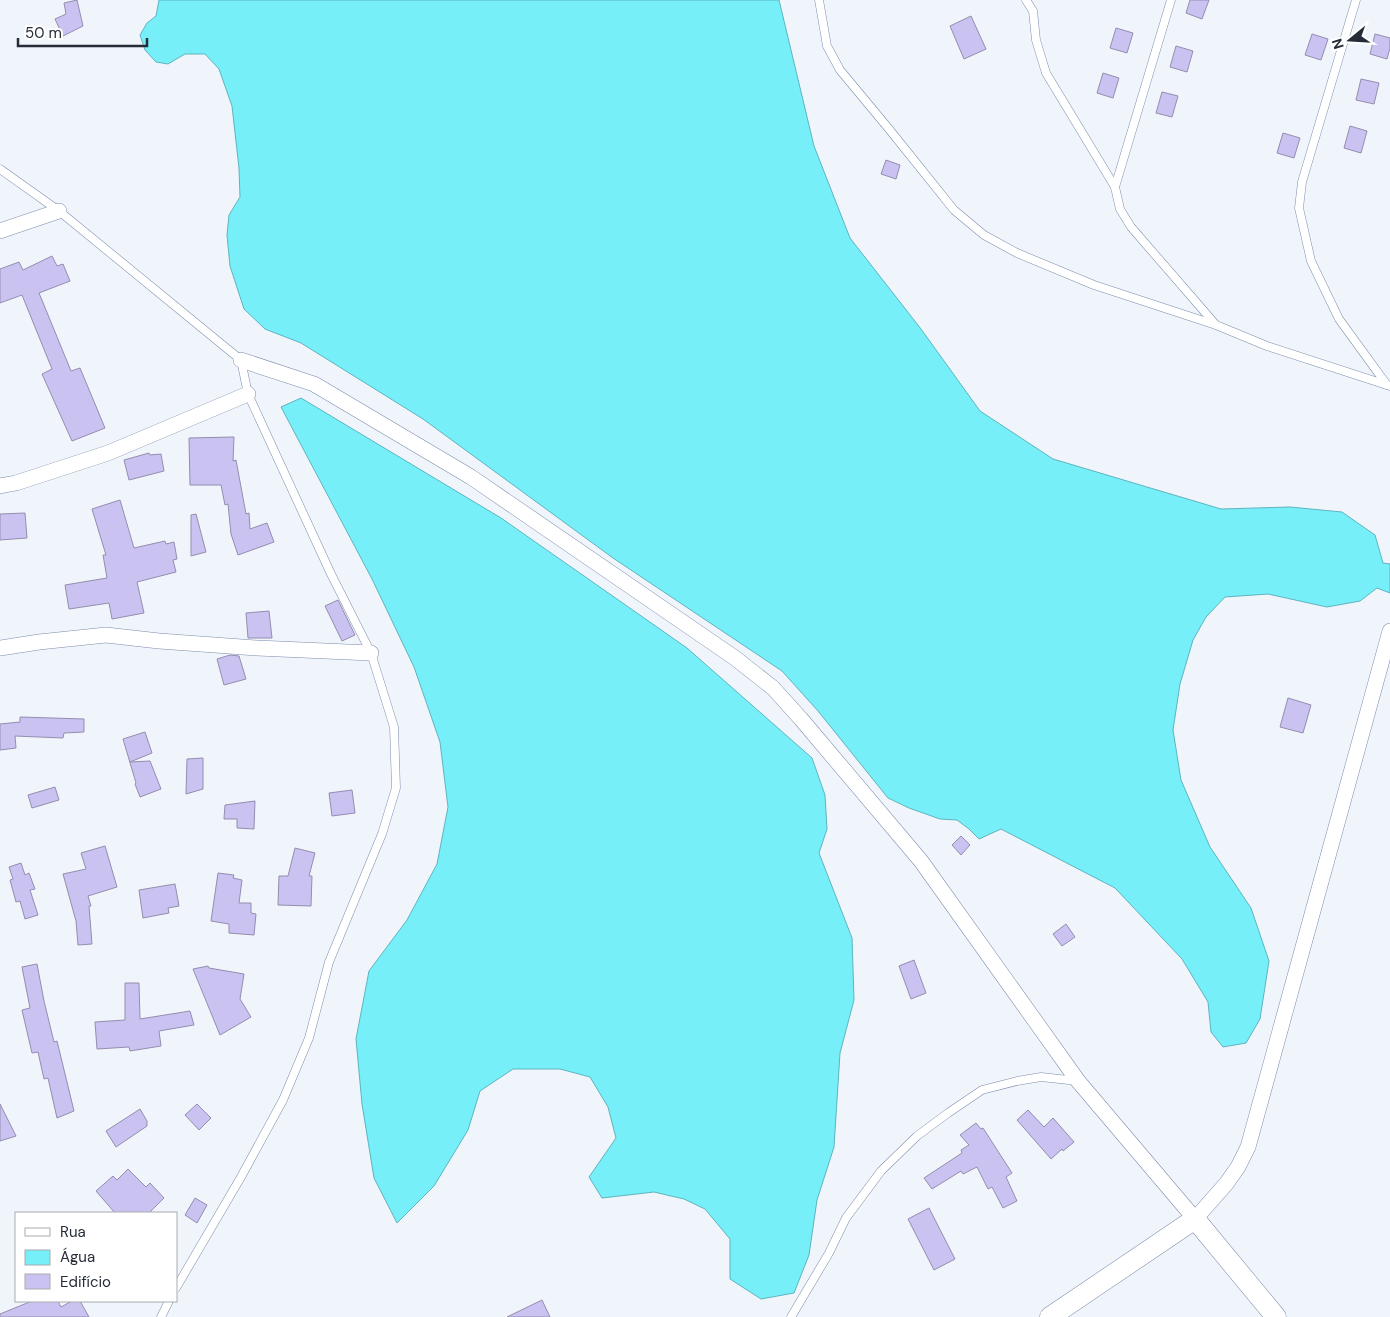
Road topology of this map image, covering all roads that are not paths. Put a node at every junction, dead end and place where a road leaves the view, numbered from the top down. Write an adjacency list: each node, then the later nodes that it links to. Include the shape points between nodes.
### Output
1 (818, 0): 9 (lane, via 827,46 840,70 954,210 984,235 1017,253 1094,285)
2 (1026, 0): 6 (lane, via 1033,11 1036,40 1046,73)
3 (1171, 0): 6 (lane)
4 (1356, 0): 11 (lane, via 1302,182 1299,208 1312,261 1323,288 1339,319)
5 (0, 169): 7 (lane)
6 (1115, 187): 9 (lane, via 1120,209 1131,227)
7 (59, 211): 8 (street); 10 (lane)
8 (0, 231)
9 (1216, 325): 11 (lane, via 1267,346)
10 (241, 360): 12 (lane); 17 (street, via 314,384 471,477 735,658 772,688 921,861)
11 (1388, 386)
12 (248, 394): 13 (street, via 108,452); 16 (lane)
13 (0, 486)
14 (1390, 631): 18 (street, via 1248,1147 1226,1184)
15 (0, 648): 16 (street, via 106,635 257,648)
16 (371, 653): 19 (lane, via 394,727 396,788 382,834 328,962 309,1038 283,1100)
17 (1078, 1081): 18 (street); 22 (lane, via 1041,1077 982,1090 917,1136 881,1171 846,1218)
18 (1195, 1218): 23 (main road); 24 (main road)
19 (178, 1285)
20 (168, 1302): 21 (lane)
21 (161, 1317)
22 (791, 1317)
23 (1050, 1317)
24 (1276, 1317)

